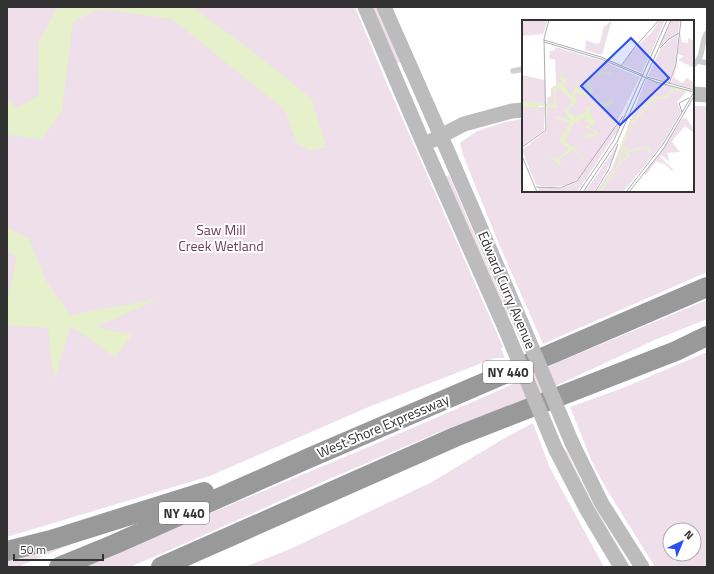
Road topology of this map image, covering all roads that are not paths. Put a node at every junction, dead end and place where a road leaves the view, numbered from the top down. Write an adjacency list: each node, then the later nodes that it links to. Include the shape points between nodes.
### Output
1 (365, 7): 12 (street, Edward Curry Avenue)
2 (384, 7): 11 (street, Edward Curry Avenue)
3 (707, 33): 4 (lane)
4 (695, 63): 5 (lane)
5 (707, 63)
6 (522, 69): 7 (lane)
7 (513, 71)
8 (694, 94): 9 (street)
9 (707, 95)
10 (522, 110): 11 (street, via 464,124)
11 (441, 136): 12 (street); 20 (street, Edward Curry Avenue, bridge, via 572,443 602,504)
12 (424, 145): 19 (street, Edward Curry Avenue, bridge, via 556,450 587,510)
13 (707, 287): 15 (highway, West Shore Expressway / NY 440)
14 (707, 337): 18 (highway, NY 440, via 455,437)
15 (309, 458): 16 (highway, via 130,516); 17 (highway, West Shore Expressway / NY 440)
16 (7, 551)
17 (59, 567)
18 (160, 567)
19 (621, 567)
20 (642, 567)

